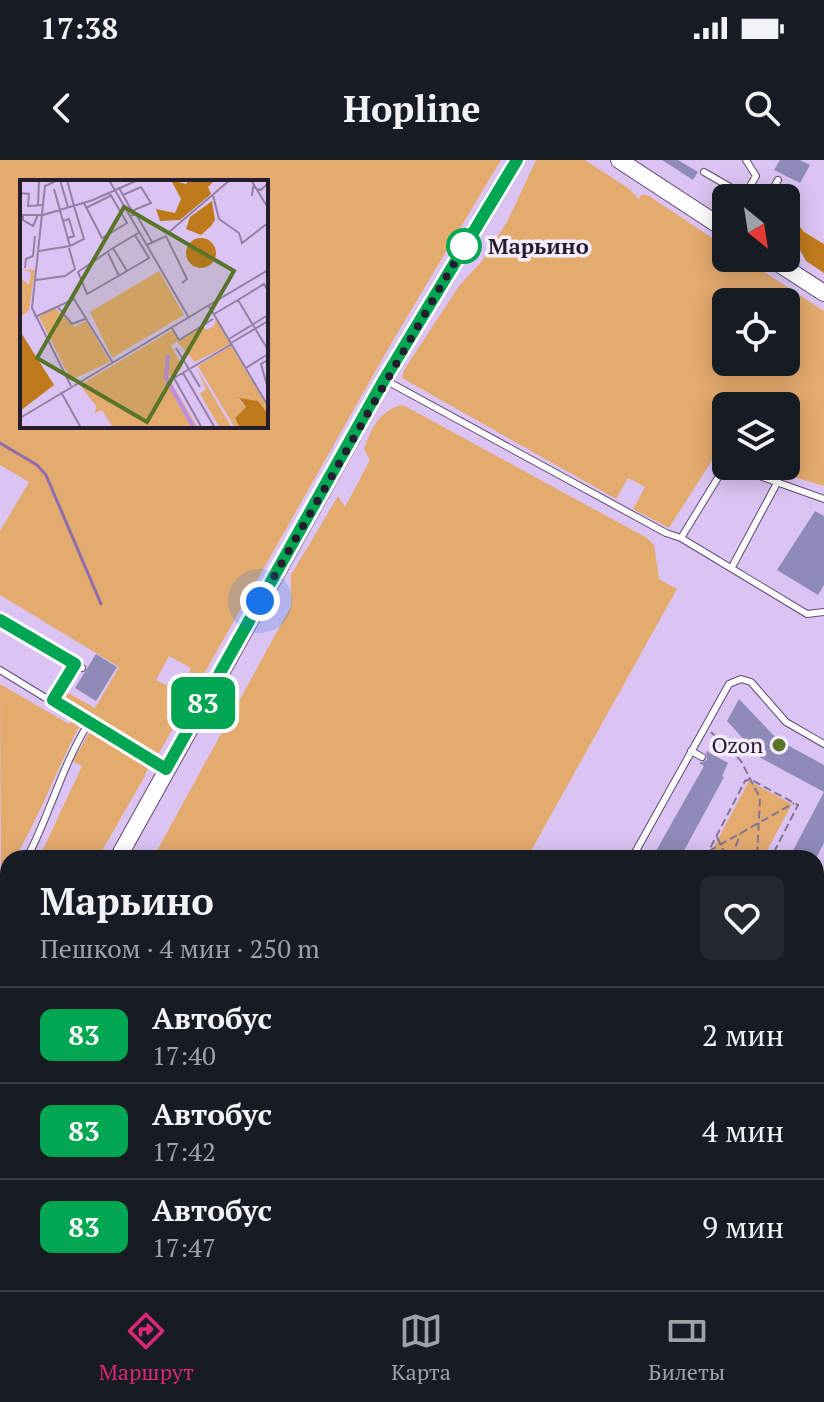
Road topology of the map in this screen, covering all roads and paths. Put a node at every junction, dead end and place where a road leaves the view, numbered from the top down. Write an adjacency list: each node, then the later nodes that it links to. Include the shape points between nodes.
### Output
1 (517, 160): 12 (street)
2 (746, 160): 7 (lane, via 756,176)
3 (627, 162): 9 (street)
4 (704, 172): 6 (lane)
5 (778, 180): 8 (lane)
6 (723, 184)
7 (751, 184)
8 (776, 184)
9 (712, 220)
10 (792, 272): 11 (street)
11 (824, 293)
12 (384, 380): 15 (lane); 26 (street)
13 (777, 483): 14 (lane); 15 (lane, via 740,469 719,476); 16 (lane)
14 (824, 499)
15 (681, 538): 16 (lane)
16 (732, 567): 17 (lane, via 807,614)
17 (824, 612)
18 (0, 620): 20 (lane, via 78,666)
19 (0, 670): 20 (lane)
20 (53, 700): 21 (lane)
21 (88, 724): 26 (lane); 33 (lane, via 67,759)
22 (703, 728): 23 (lane, via 724,689 747,680 786,722); 24 (lane); 27 (path, via 741,761)
23 (824, 744)
24 (691, 751): 25 (lane); 35 (lane)
25 (702, 757)
26 (166, 769): 34 (street)
27 (750, 779): 28 (path); 29 (path, via 760,798); 31 (path)
28 (795, 802): 29 (path); 41 (path, via 797,810)
29 (759, 823): 30 (path); 40 (path)
30 (741, 833): 32 (path); 39 (path)
31 (716, 835): 32 (path); 36 (path)
32 (720, 845): 37 (path); 38 (path)
33 (31, 850)
34 (122, 850)
35 (636, 850)
36 (708, 850)
37 (711, 850)
38 (723, 850)
39 (735, 850)
40 (757, 850)
41 (775, 850)

